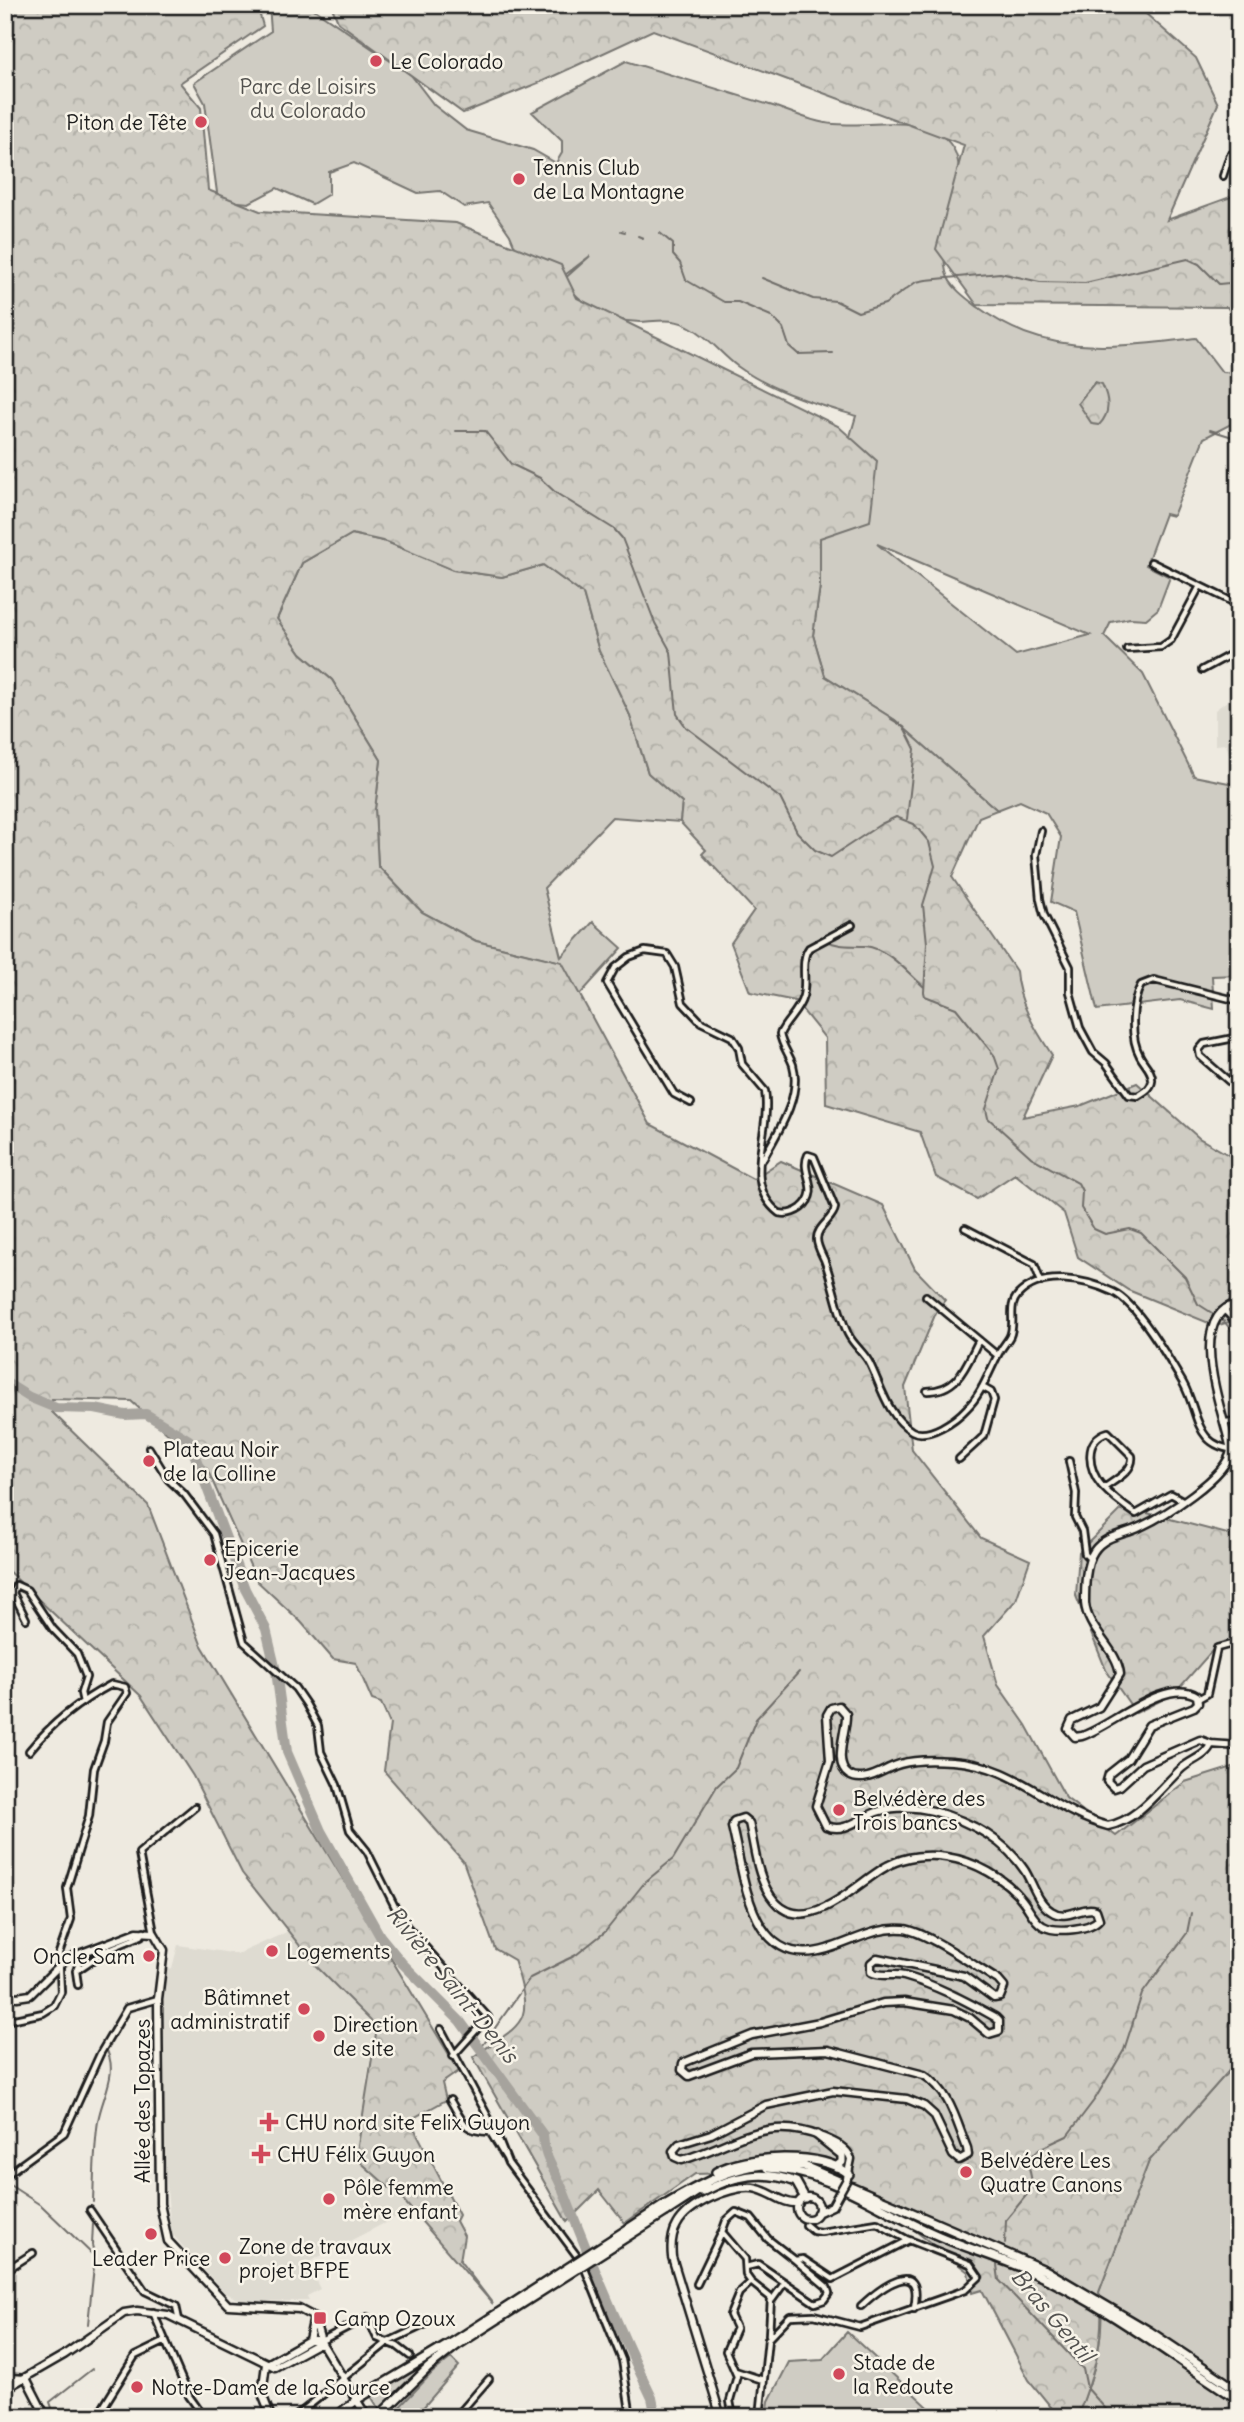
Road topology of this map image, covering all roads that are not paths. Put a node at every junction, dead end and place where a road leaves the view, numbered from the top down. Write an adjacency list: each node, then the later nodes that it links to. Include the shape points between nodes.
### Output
1 (1239, 150): 2 (street, via 1230,155)
2 (1223, 176)
3 (1151, 562): 4 (street)
4 (1200, 586): 5 (street); 6 (street, via 1171,640 1161,647)
5 (1239, 605)
6 (1127, 649)
7 (1239, 650): 8 (street)
8 (1202, 670)
9 (1041, 831): 11 (street, via 1036,855 1040,899 1070,967 1070,992 1080,1028 1087,1044 1129,1095 1138,1096 1152,1082 1134,1040 1135,999 1141,985 1154,980)
10 (852, 925): 15 (street, via 805,953 802,1001 780,1034 793,1064 792,1095)
11 (1239, 1001)
12 (1239, 1037): 13 (street, via 1199,1050 1200,1056)
13 (1239, 1090)
14 (691, 1103): 15 (street, via 674,1094 607,983 621,962 645,951 670,957 683,1003 701,1022 732,1037 742,1064 765,1091)
15 (761, 1163): 24 (street, via 758,1175 764,1198 779,1213 790,1214 811,1195 813,1186 805,1163 808,1154 814,1157 835,1208 820,1228 817,1242 845,1327 907,1427 918,1433 932,1432 968,1408)
16 (965, 1228): 17 (street, via 1034,1264)
17 (1041, 1282): 23 (street, via 1013,1303 1012,1332); 29 (street, via 1083,1282 1123,1298 1184,1385 1201,1431 1219,1447)
18 (926, 1296): 22 (street)
19 (1239, 1303): 20 (main road)
20 (1222, 1310): 21 (street); 27 (main road, via 1214,1318 1209,1339)
21 (1239, 1325)
22 (979, 1340): 23 (street); 25 (street, via 953,1385)
23 (997, 1355): 24 (street)
24 (982, 1387): 30 (street, via 994,1400 984,1436)
25 (927, 1391)
26 (1239, 1421): 27 (street)
27 (1225, 1422): 29 (main road)
28 (149, 1448): 53 (street, via 168,1479 214,1534 244,1642 295,1688 318,1726 321,1752 337,1785 349,1830 367,1851 402,1921 487,2014 485,2024)
29 (1235, 1450): 33 (main road, via 1221,1472)
30 (959, 1459)
31 (1069, 1461): 34 (street, via 1076,1493 1075,1517)
32 (1104, 1488): 32 (street, via 1089,1450 1093,1441 1108,1432 1133,1462); 33 (street, via 1136,1514 1171,1494)
33 (1182, 1500): 34 (main road, via 1147,1524 1101,1542)
34 (1090, 1559): 37 (main road, via 1087,1612 1120,1674 1102,1703 1072,1720 1069,1732 1078,1737 1093,1733 1144,1701 1189,1692)
35 (26, 1619): 38 (street, via 13,1593 16,1585 27,1590 53,1629 77,1654 86,1677)
36 (1239, 1642): 37 (street, via 1217,1648 1207,1694)
37 (1198, 1699): 39 (main road, via 1194,1707 1149,1725 1128,1759 1110,1774 1109,1784 1120,1786 1143,1765 1200,1740)
38 (83, 1702): 41 (street, via 50,1727); 46 (street, via 112,1684 120,1683 127,1693 107,1722 93,1769 89,1816 67,1888 71,1919 61,1944)
39 (1211, 1744): 40 (main road); 55 (main road, via 1132,1815 1108,1826 993,1767 926,1761 852,1777 841,1761 846,1714 839,1706 831,1708 827,1715 830,1761 816,1806 826,1826 844,1828 892,1808 944,1815 995,1839 1024,1870 1050,1911 1065,1916 1093,1909 1100,1916 1093,1925 1047,1928 1012,1890 981,1868 928,1856 888,1865 827,1907 792,1910 778,1903 766,1888 749,1823 740,1818 734,1821 755,1917 782,1948 809,1953 905,1929 1004,1987 1000,1997 994,1998 964,1976 877,1958 869,1967 875,1975 899,1975 954,1995 995,2017 999,2031 989,2034 964,2014 944,2007 883,2004 752,2035 683,2063 682,2070 689,2076 751,2053 828,2050 924,2075 945,2094 968,2152 964,2159 955,2157 934,2115 918,2102 833,2091 766,2105 711,2134 679,2144 673,2154 682,2160 744,2134 770,2129)
40 (1239, 1746)
41 (29, 1751)
42 (195, 1807): 44 (street, via 139,1853)
43 (144, 1931): 44 (main road); 45 (main road); 47 (street)
44 (154, 1933): 50 (main road, Allée des Topazes, via 164,1950)
45 (83, 1953): 46 (main road); 47 (street)
46 (60, 1963): 49 (main road, via 30,1994); 51 (street, via 63,1983 54,2006 43,2014)
47 (76, 1971): 48 (street)
48 (78, 1985)
49 (5, 1994)
50 (158, 1999): 58 (street, via 127,2008 64,2133); 84 (main road, Allée des Topazes, via 160,2204 166,2237 228,2305 299,2309)
51 (5, 2021)
52 (441, 2029): 53 (street)
53 (455, 2055): 56 (street)
54 (450, 2100): 56 (street, via 466,2127 490,2132)
55 (817, 2135): 57 (main road, via 842,2155); 59 (main road, via 849,2154)
56 (507, 2159): 114 (street, via 583,2264 626,2372)
57 (836, 2168): 59 (main road); 64 (main road, via 781,2157 745,2160 708,2176)
58 (5, 2176)
59 (848, 2177): 60 (main road, bridge)
60 (837, 2196): 63 (main road, via 827,2203); 67 (main road, via 832,2206)
61 (780, 2199): 62 (main road); 66 (main road); 115 (main road, via 750,2188 727,2192 685,2215 673,2236 672,2258)
62 (802, 2200): 63 (main road); 64 (main road, via 799,2185 791,2180 773,2175 741,2176); 66 (main road)
63 (816, 2202): 67 (main road)
64 (664, 2209): 92 (main road, bridge); 102 (main road, via 696,2186 739,2168 773,2163 804,2166 1047,2270); 104 (main road, via 741,2171 789,2169 821,2178 929,2232 1053,2282)
65 (90, 2210): 85 (street, via 145,2291 176,2306)
66 (798, 2212): 67 (main road, via 807,2219)
67 (817, 2213)
68 (806, 2225): 70 (street, via 821,2232 877,2223)
69 (723, 2232): 72 (street, via 730,2216 740,2212); 73 (street, via 745,2259); 77 (street)
70 (909, 2240): 72 (street, via 838,2278 828,2277 803,2259); 80 (street, via 970,2264 979,2277 965,2290)
71 (33, 2253): 74 (street)
72 (795, 2260): 76 (street, via 827,2287 827,2297 815,2303)
73 (746, 2267): 75 (street); 76 (street, via 758,2264)
74 (5, 2271)
75 (751, 2282): 79 (street); 95 (street, via 739,2293 730,2315 735,2331 726,2351)
76 (785, 2282): 79 (street)
77 (697, 2284)
78 (917, 2297): 80 (street); 81 (street, via 910,2281 895,2280); 82 (street)
79 (771, 2301): 87 (street)
80 (929, 2302): 82 (street)
81 (861, 2306)
82 (914, 2309): 87 (street, via 860,2328 799,2314 789,2316)
83 (153, 2312): 85 (main road); 89 (street); 98 (main road, via 124,2313)
84 (314, 2317): 88 (main road); 90 (main road)
85 (179, 2320): 94 (main road)
86 (424, 2325): 91 (street)
87 (769, 2335): 100 (street)
88 (309, 2340): 90 (main road); 94 (main road)
89 (166, 2341): 106 (street, via 135,2356); 107 (street, via 189,2396)
90 (321, 2341): 91 (street, via 367,2317 377,2338); 94 (main road, via 281,2365); 96 (main road)
91 (388, 2342): 93 (street); 96 (street)
92 (455, 2344): 103 (main road); 112 (main road)
93 (410, 2356)
94 (265, 2364): 108 (main road, via 262,2394)
95 (735, 2371): 100 (street); 116 (street, via 737,2381 730,2401)
96 (342, 2376): 103 (main road); 109 (street)
97 (5, 2377): 98 (street)
98 (26, 2378): 101 (main road); 105 (main road)
99 (489, 2379): 113 (street)
100 (763, 2380): 117 (street)
101 (5, 2389)
102 (1239, 2392)
103 (356, 2400): 110 (main road); 111 (main road)
104 (1239, 2400)
105 (46, 2417)
106 (97, 2417)
107 (204, 2417)
108 (271, 2417)
109 (295, 2417)
110 (336, 2417)
111 (367, 2417)
112 (378, 2417)
113 (456, 2417)
114 (631, 2417)
115 (722, 2417)
116 (733, 2417)
117 (760, 2417)

